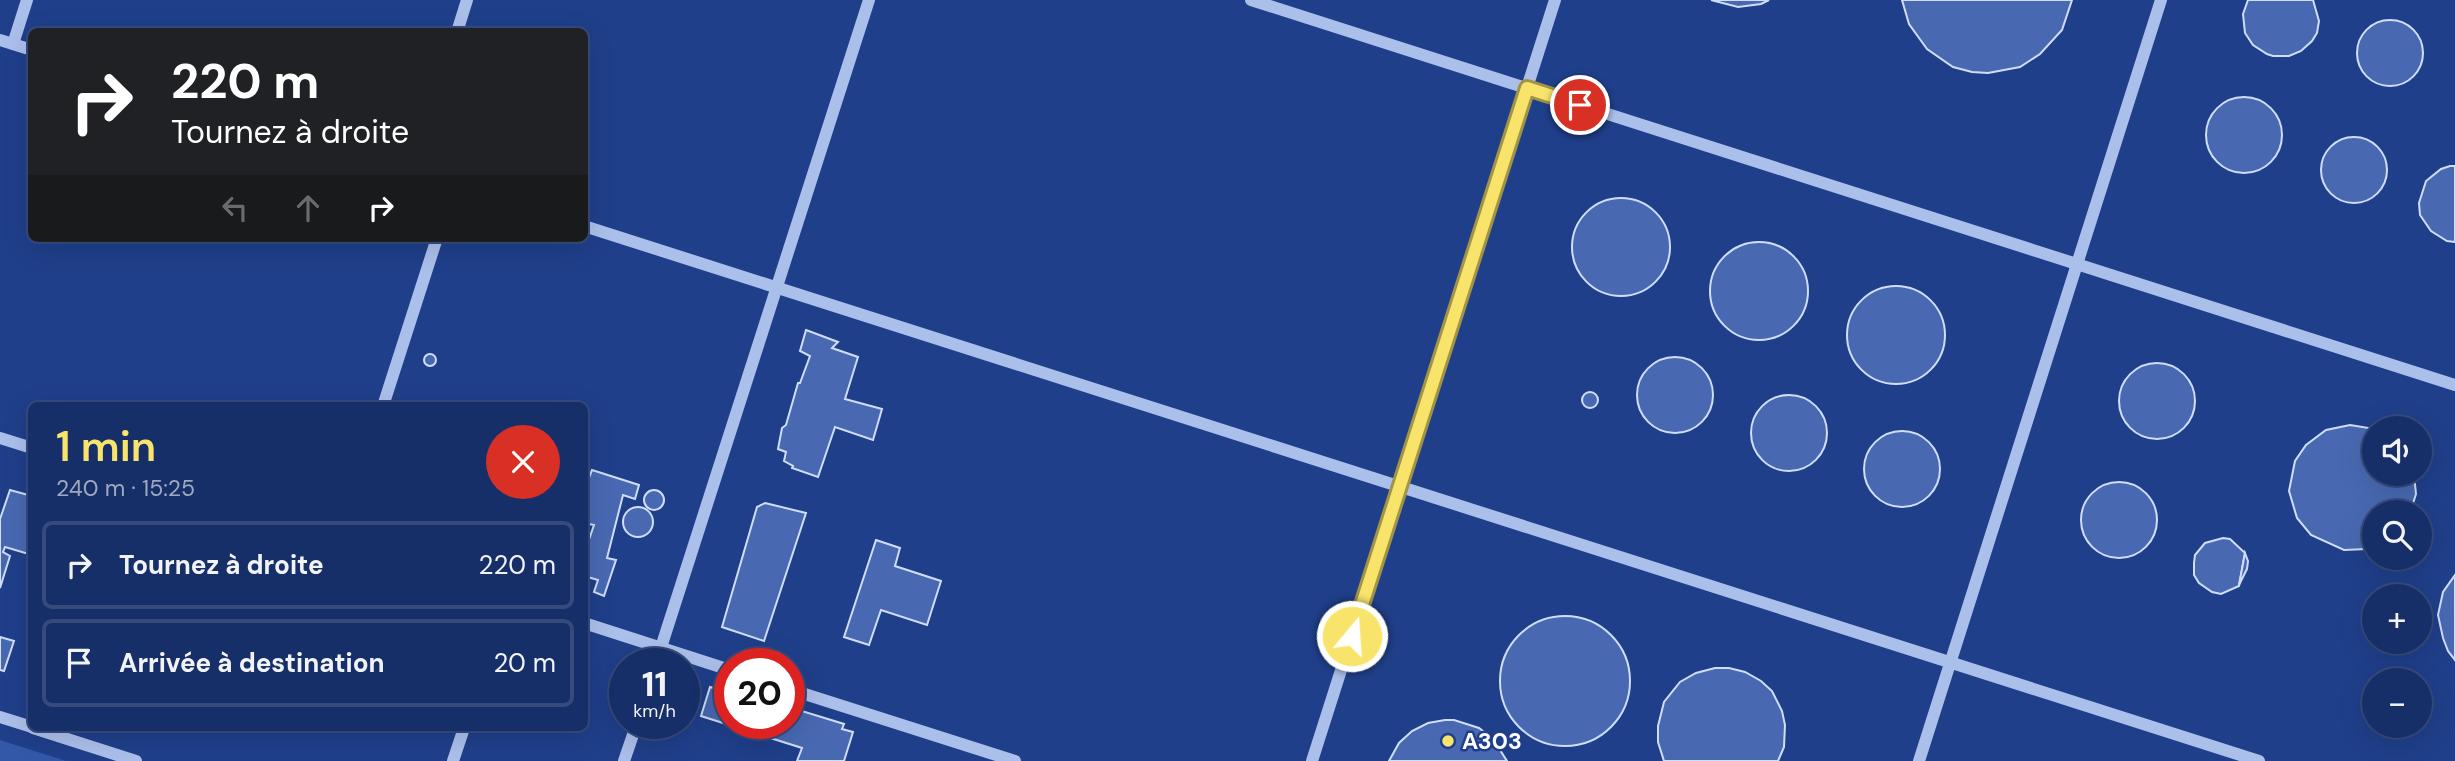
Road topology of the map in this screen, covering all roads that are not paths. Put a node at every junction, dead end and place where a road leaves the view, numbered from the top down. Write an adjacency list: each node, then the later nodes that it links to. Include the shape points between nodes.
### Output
1 (27, 0): 9 (lane)
2 (467, 0): 7 (lane)
3 (869, 0): 15 (lane)
4 (1251, 0): 11 (lane)
5 (1555, 0): 11 (lane)
6 (2161, 0): 14 (lane)
7 (458, 28)
8 (0, 40): 9 (lane)
9 (13, 44): 10 (lane)
10 (28, 49)
11 (1527, 88): 14 (lane); 20 (lane)
12 (588, 227): 15 (lane)
13 (436, 242): 17 (lane)
14 (2078, 265): 16 (lane); 23 (lane)
15 (776, 288): 20 (lane); 22 (lane)
16 (2455, 385)
17 (384, 402)
18 (0, 438): 19 (lane)
19 (28, 447)
20 (1399, 486): 23 (lane); 34 (lane)
21 (588, 624): 22 (lane)
22 (661, 648)
23 (1950, 662): 35 (lane); 36 (lane)
24 (805, 694): 33 (lane)
25 (0, 717): 26 (lane)
26 (28, 725)
27 (46, 731): 30 (lane)
28 (463, 731): 31 (lane)
29 (632, 739): 32 (lane)
30 (136, 761)
31 (453, 761)
32 (624, 761)
33 (1015, 761)
34 (1312, 761)
35 (1919, 761)
36 (2259, 761)

